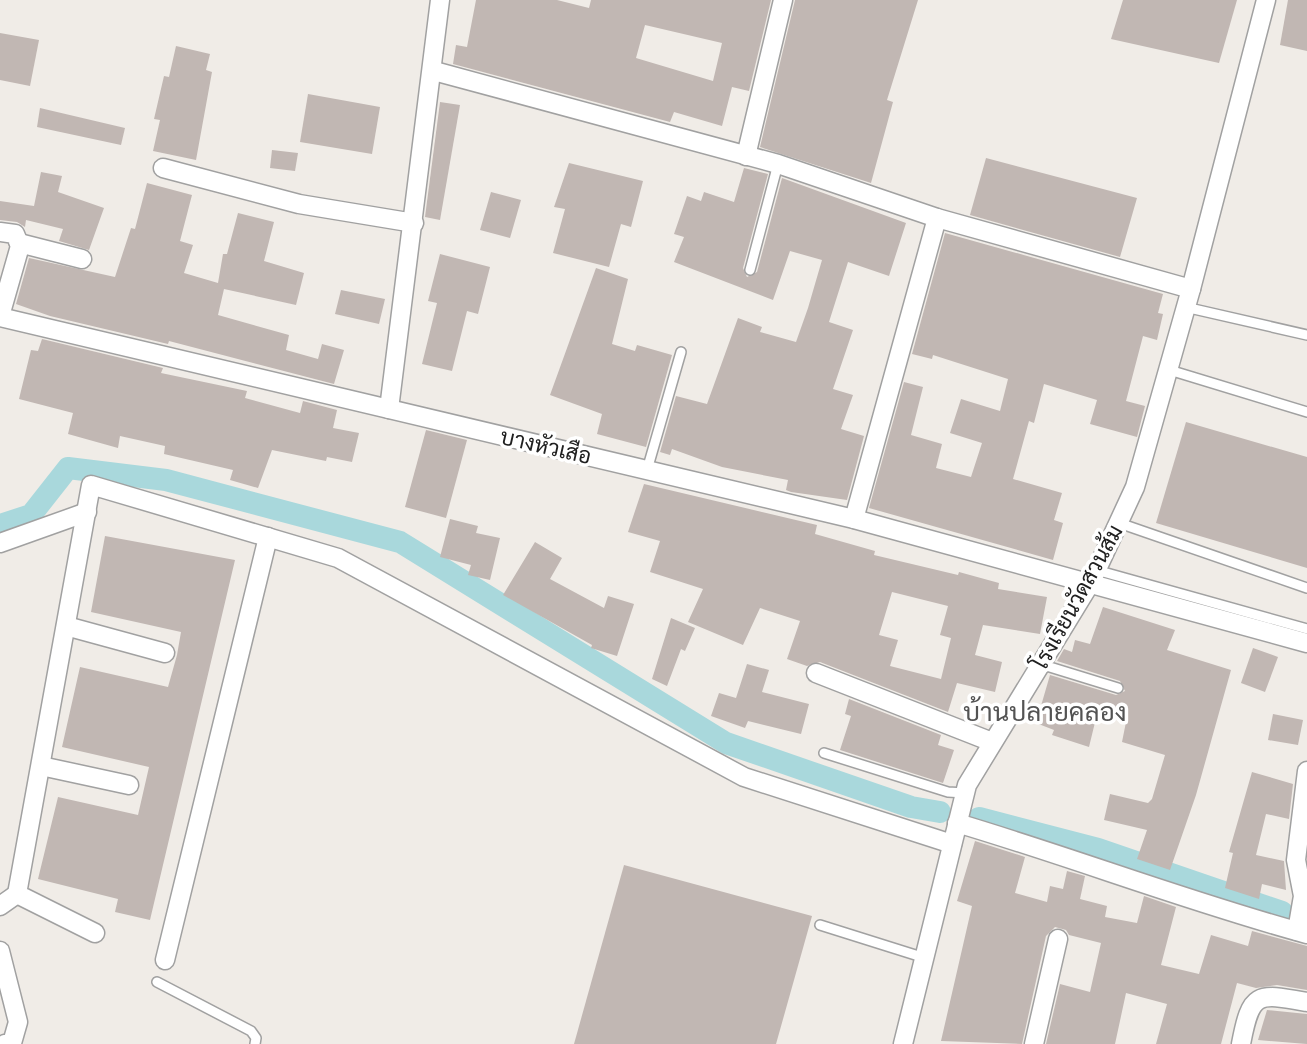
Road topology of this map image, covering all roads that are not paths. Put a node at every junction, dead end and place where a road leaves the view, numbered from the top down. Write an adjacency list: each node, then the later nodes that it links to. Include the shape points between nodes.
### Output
1 (440, 0): 4 (street)
2 (783, 0): 5 (street)
3 (1266, 0): 14 (street, โรงเรียนวัดสวนส้ม)
4 (434, 71): 5 (street); 9 (street)
5 (746, 156): 6 (street)
6 (778, 164): 8 (street); 13 (lane)
7 (163, 168): 9 (street, via 299,204)
8 (937, 218): 14 (street); 23 (street)
9 (414, 223): 19 (street)
10 (0, 232): 11 (street, via 15,234)
11 (19, 243): 12 (street); 15 (street)
12 (82, 259)
13 (750, 270)
14 (1188, 298): 16 (lane); 18 (street, โรงเรียนวัดสวนส้ม)
15 (0, 316): 19 (street, บางหัวเสือ)
16 (1307, 335)
17 (681, 352): 21 (lane)
18 (1166, 369): 20 (lane); 24 (street, โรงเรียนวัดสวนส้ม, via 1135,487)
19 (389, 409): 21 (street, บางหัวเสือ)
20 (1307, 412)
21 (647, 470): 23 (street, บางหัวเสือ)
22 (87, 512): 25 (street, via 91,485); 26 (street); 29 (street)
23 (854, 519): 27 (street, บางหัวเสือ)
24 (1119, 523): 27 (street, โรงเรียนวัดสวนส้ม); 28 (lane)
25 (268, 537): 43 (street, via 338,558 744,777); 52 (street)
26 (0, 543)
27 (1094, 576): 30 (lane); 31 (street, บางหัวเสือ); 33 (street, โรงเรียนวัดสวนส้ม)
28 (1307, 588)
29 (66, 626): 32 (street); 38 (street)
30 (1307, 629)
31 (1307, 643)
32 (165, 653)
33 (1040, 664): 35 (lane); 36 (street, โรงเรียนวัดสวนส้ม)
34 (816, 673): 36 (street)
35 (1118, 688)
36 (992, 742): 41 (street, โรงเรียนวัดสวนส้ม)
37 (824, 753): 41 (lane)
38 (41, 766): 40 (street); 44 (street)
39 (1307, 771): 48 (street, via 1296,860 1303,896)
40 (129, 785)
41 (965, 793): 42 (street, โรงเรียนวัดสวนส้ม)
42 (957, 823): 43 (street, โรงเรียนวัดสวนส้ม); 48 (street)
43 (952, 844): 51 (street, โรงเรียนวัดสวนส้ม)
44 (17, 894): 45 (street); 47 (street)
45 (0, 906)
46 (820, 925): 51 (lane)
47 (95, 933)
48 (1302, 933)
49 (1058, 939): 59 (street)
50 (0, 951): 56 (street, via 18,1022 12,1043)
51 (925, 958): 55 (street, โรงเรียนวัดสวนส้ม)
52 (165, 960)
53 (157, 982): 57 (lane, via 251,1031)
54 (1307, 1002): 60 (street, via 1266,995 1255,999 1247,1011)
55 (904, 1042): 58 (street)
56 (5, 1044)
57 (255, 1044)
58 (923, 1044)
59 (1034, 1044)
60 (1241, 1044)

